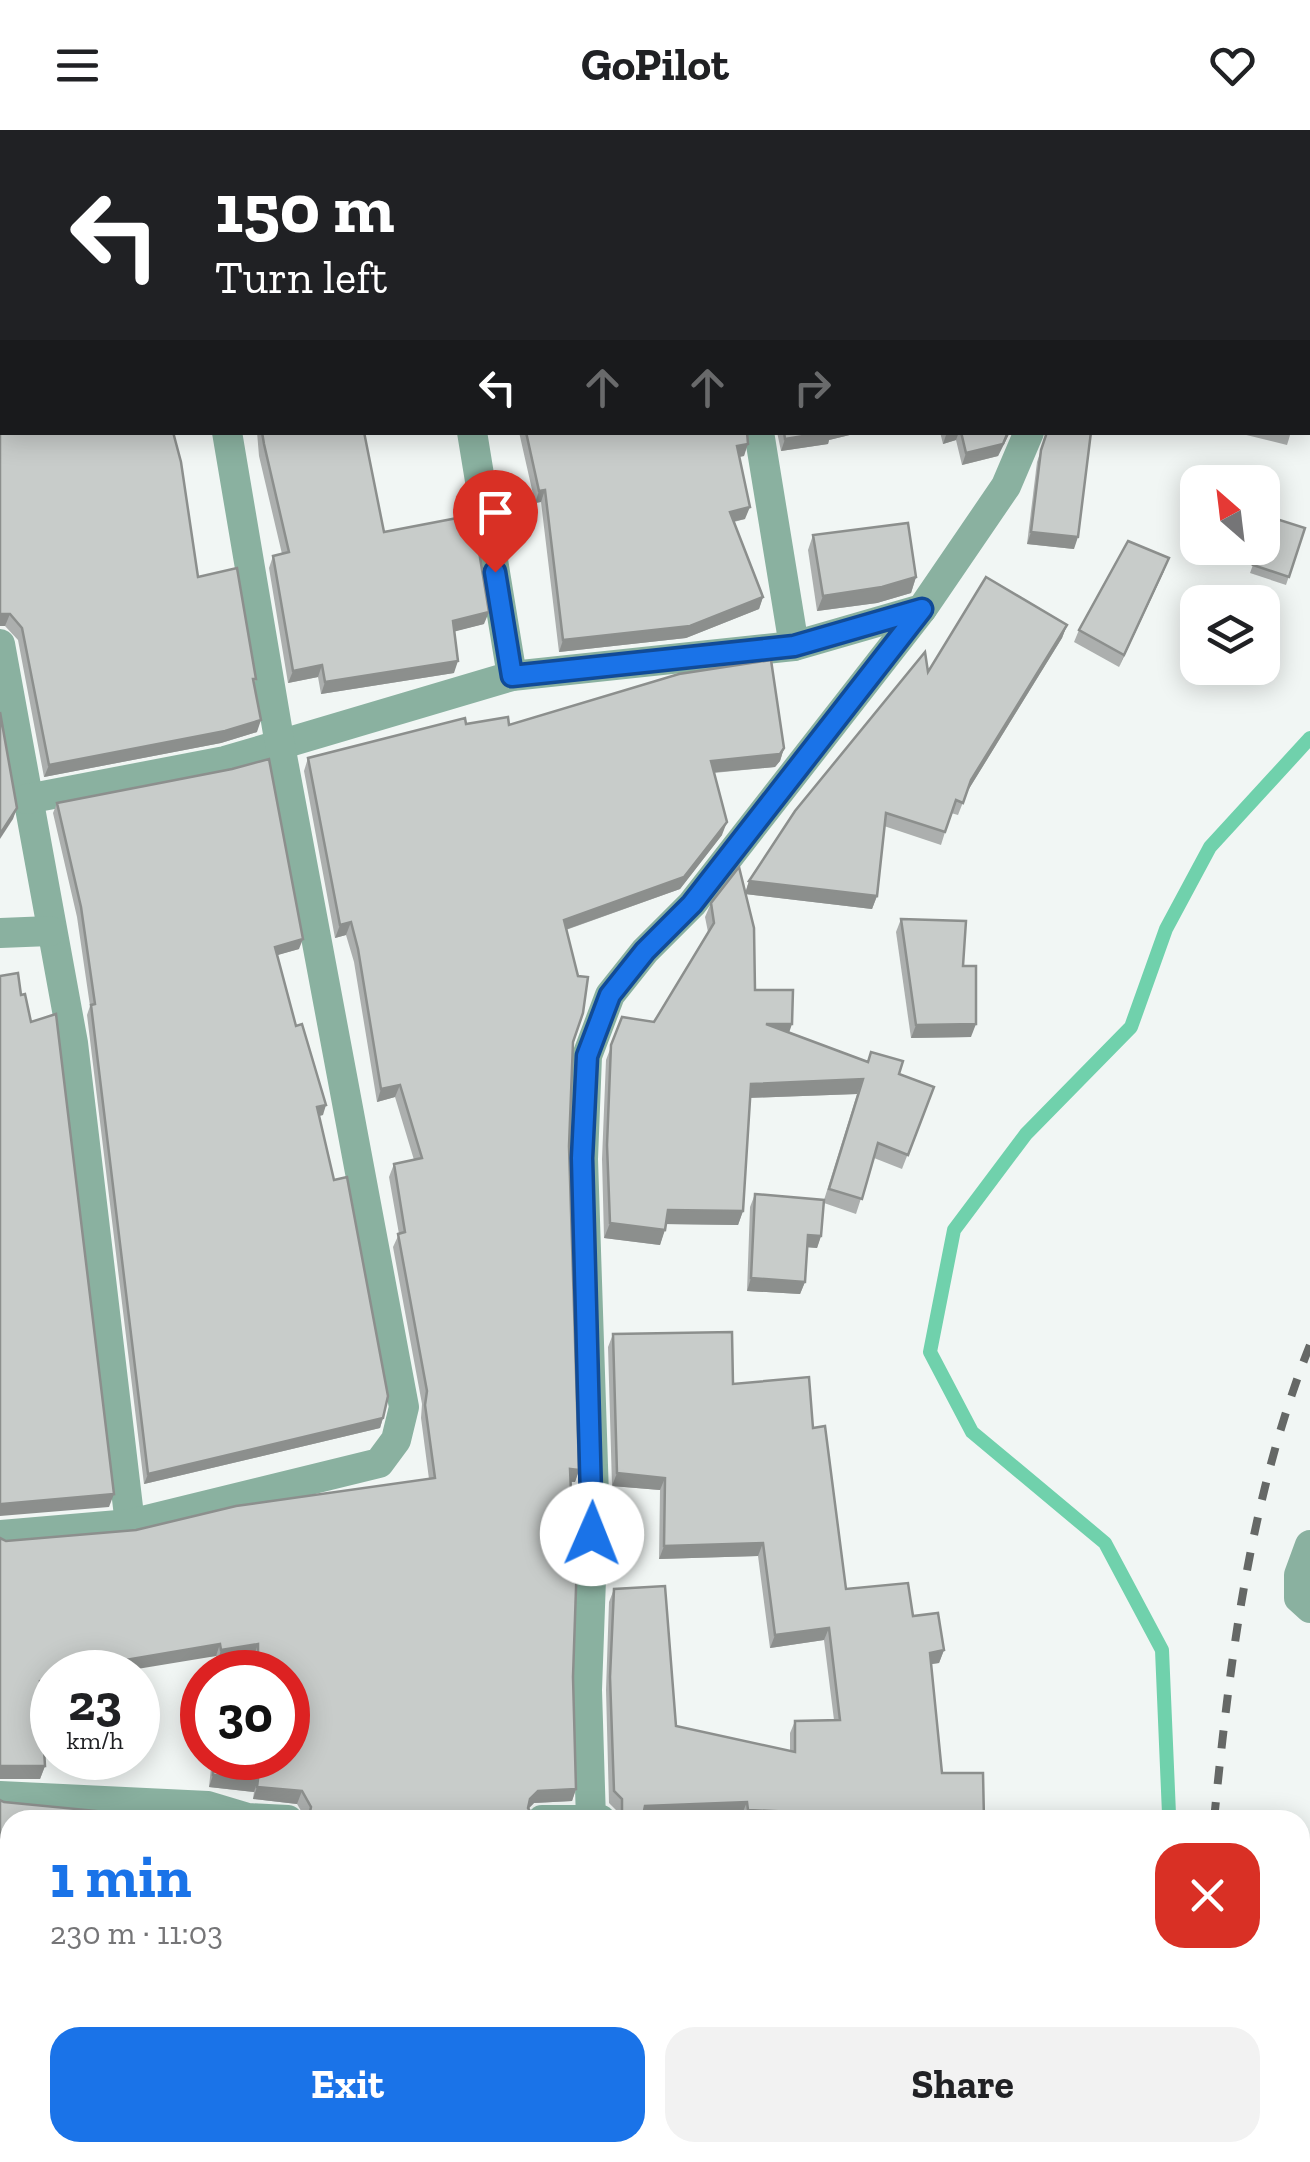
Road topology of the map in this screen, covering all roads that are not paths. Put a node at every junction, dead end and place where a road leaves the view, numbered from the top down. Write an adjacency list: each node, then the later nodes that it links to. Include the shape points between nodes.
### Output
1 (228, 435): 9 (street)
2 (472, 435): 8 (street)
3 (760, 435): 7 (street)
4 (1027, 435): 5 (street, via 1006,486)
5 (922, 609): 7 (street); 19 (street, via 692,904 610,995 587,1056 582,1158 594,1496 588,1690)
6 (0, 644): 10 (street)
7 (794, 646): 8 (street)
8 (512, 676): 9 (street)
9 (280, 745): 10 (street); 13 (street, via 404,1407 396,1440 378,1463)
10 (27, 798): 11 (street)
11 (50, 931): 12 (street); 13 (street, via 73,1043)
12 (0, 933)
13 (130, 1524): 14 (street)
14 (0, 1535)
15 (1310, 1545): 16 (street, via 1299,1598)
16 (1310, 1608)
17 (0, 1796): 18 (street)
18 (220, 1810)
19 (594, 1810)

